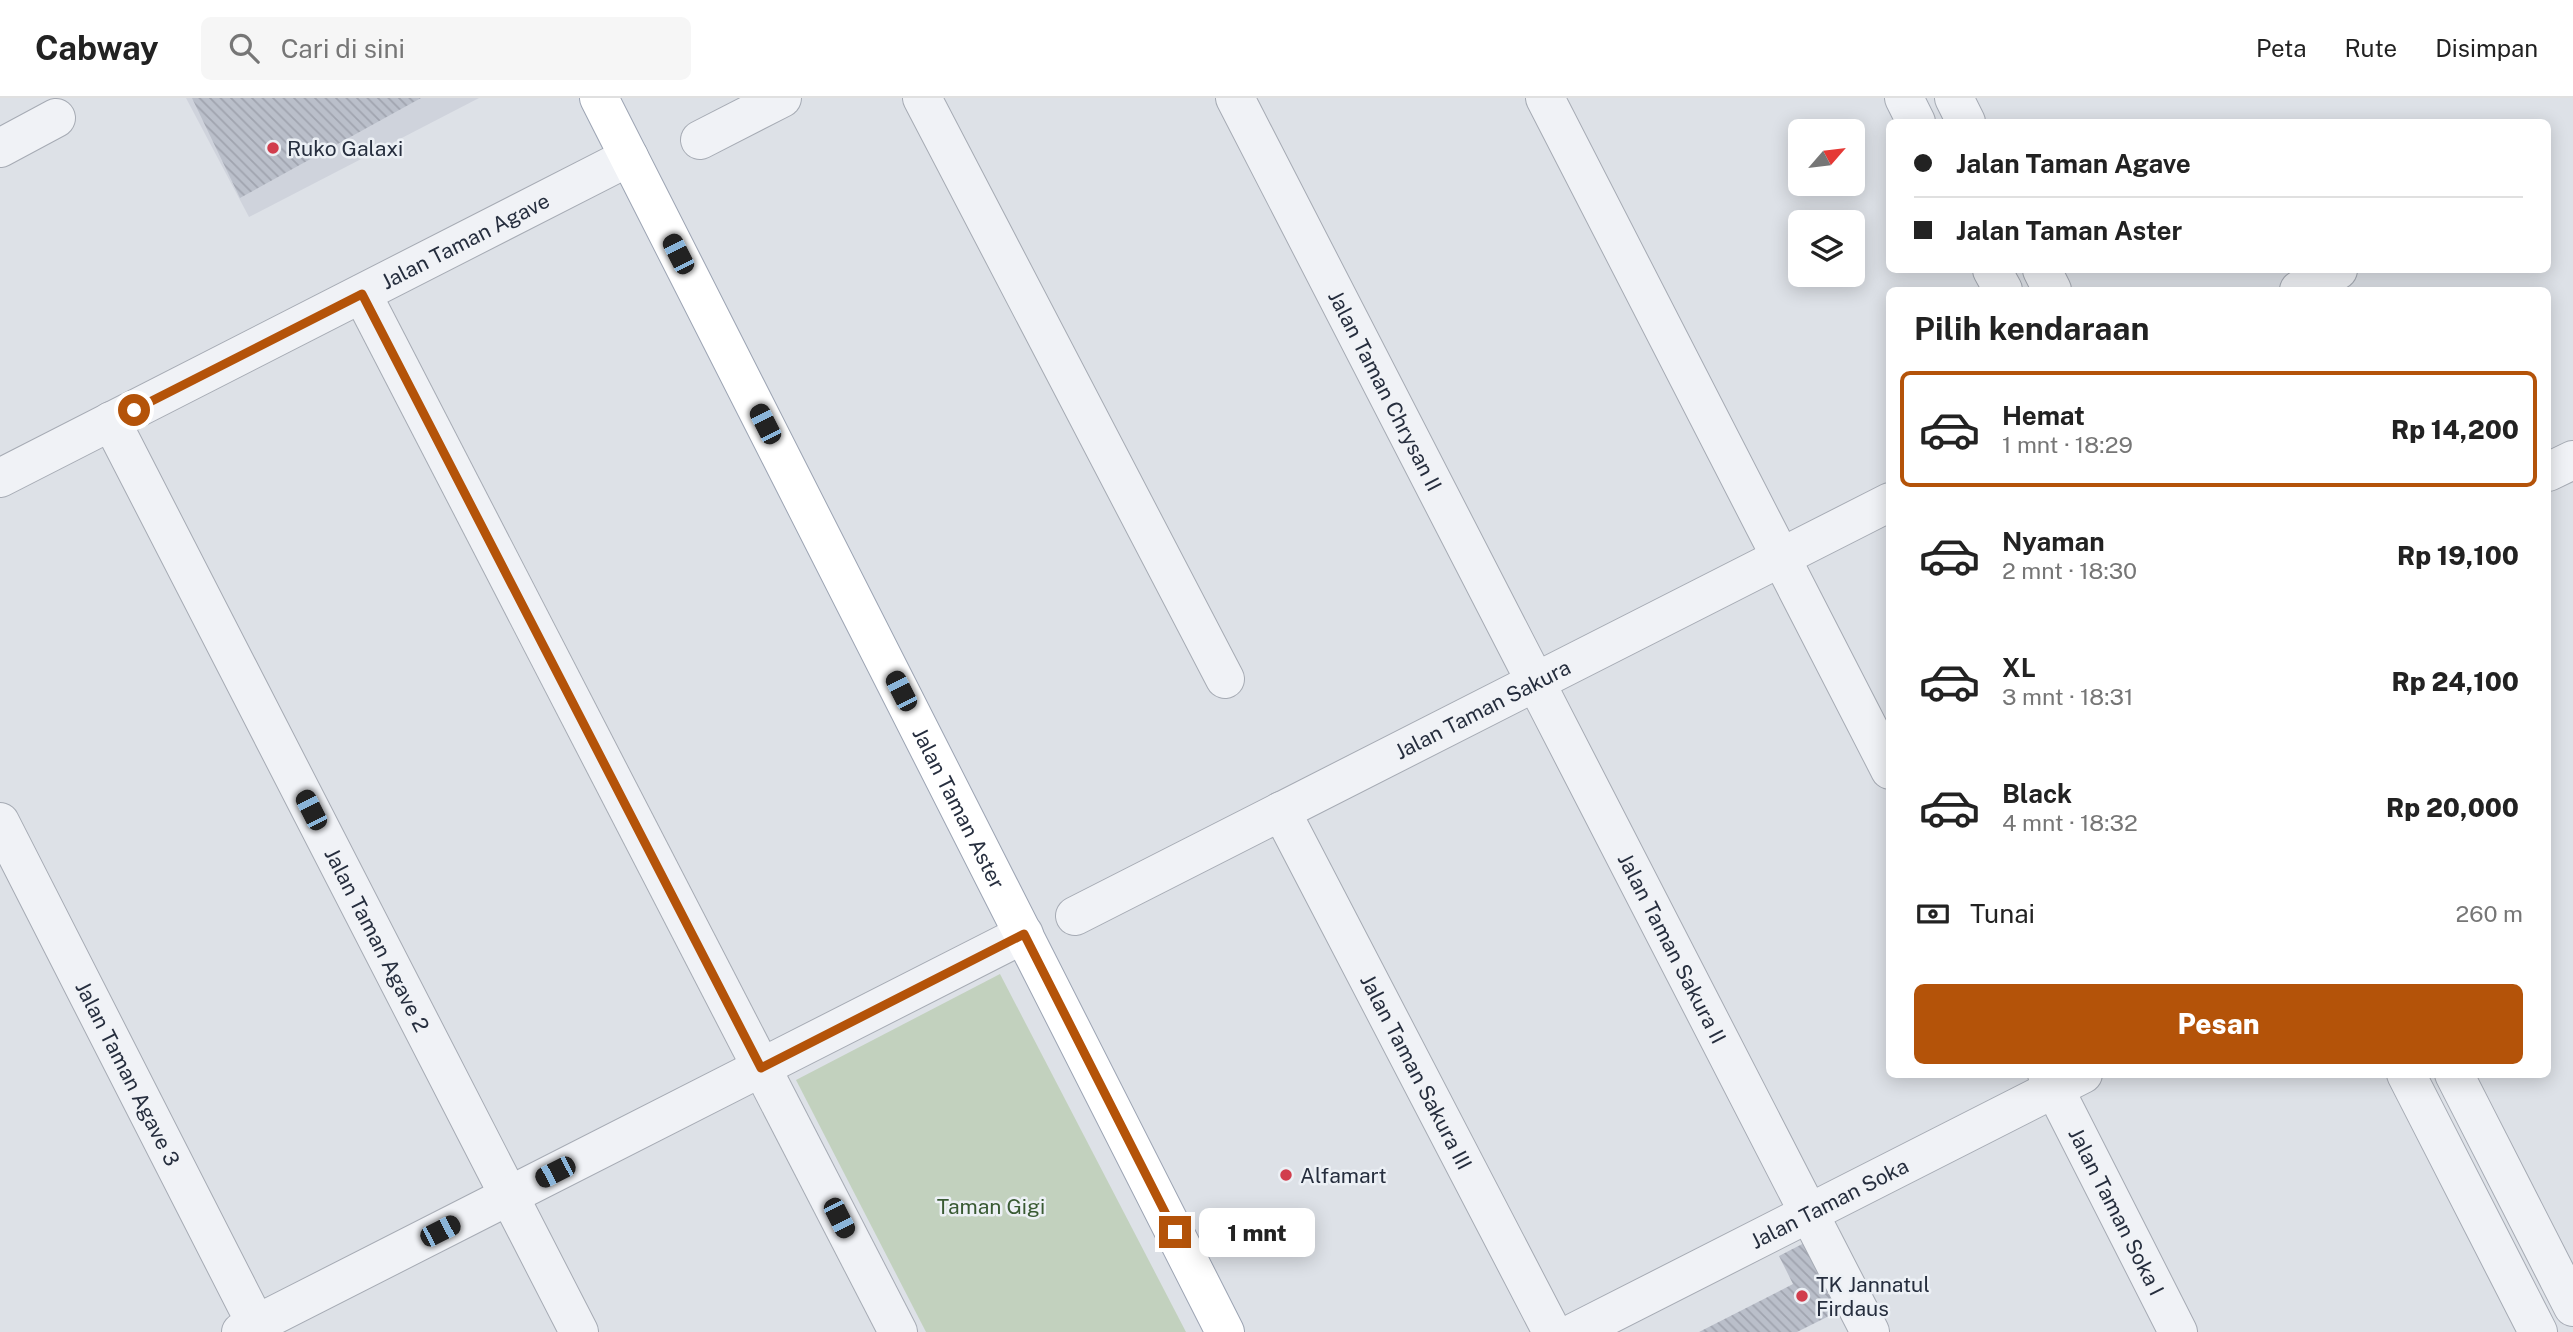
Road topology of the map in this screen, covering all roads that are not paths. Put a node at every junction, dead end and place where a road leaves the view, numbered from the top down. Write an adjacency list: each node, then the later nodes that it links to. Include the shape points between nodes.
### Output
1 (598, 98): 13 (main road, Jalan Taman Aster)
2 (782, 98): 11 (street)
3 (922, 98): 23 (street)
4 (1235, 98): 24 (street, Jalan Taman Chrysan II)
5 (1545, 98): 22 (street)
6 (1904, 98): 9 (street)
7 (1954, 98): 10 (street)
8 (56, 118): 12 (street)
9 (1914, 119)
10 (1964, 119)
11 (700, 140)
12 (0, 148)
13 (629, 157): 16 (street, Jalan Taman Agave); 29 (main road, Jalan Taman Aster)
14 (2332, 273): 15 (street)
15 (2305, 287)
16 (362, 294): 17 (street, Jalan Taman Agave); 30 (street)
17 (111, 421): 20 (street, Jalan Taman Agave); 34 (street, Jalan Taman Agave 2)
18 (2573, 460): 19 (street)
19 (2551, 471)
20 (0, 478)
21 (1886, 504): 22 (street, Jalan Taman Sakura)
22 (1781, 558): 24 (street, Jalan Taman Sakura); 25 (street)
23 (1225, 679)
24 (1536, 682): 26 (street, Jalan Taman Sakura); 35 (street, Jalan Taman Sakura II)
25 (1886, 762)
26 (1281, 811): 28 (street, Jalan Taman Sakura); 41 (street, Jalan Taman Sakura III)
27 (0, 821): 37 (street, Jalan Taman Agave 3)
28 (1075, 916)
29 (1024, 934): 30 (street); 40 (main road, Jalan Taman Aster)
30 (761, 1068): 34 (street); 39 (street)
31 (2408, 1078): 45 (street)
32 (2456, 1078): 36 (street)
33 (2061, 1079): 35 (street, Jalan Taman Soka); 44 (street, Jalan Taman Soka I)
34 (509, 1196): 37 (street); 38 (street, Jalan Taman Agave 2)
35 (1809, 1214): 42 (street, Jalan Taman Soka); 43 (street, Jalan Taman Sakura II)
36 (2573, 1307)
37 (253, 1329)
38 (579, 1332)
39 (898, 1332)
40 (1225, 1332)
41 (1552, 1332)
42 (1575, 1332)
43 (1870, 1332)
44 (2178, 1332)
45 (2538, 1332)

